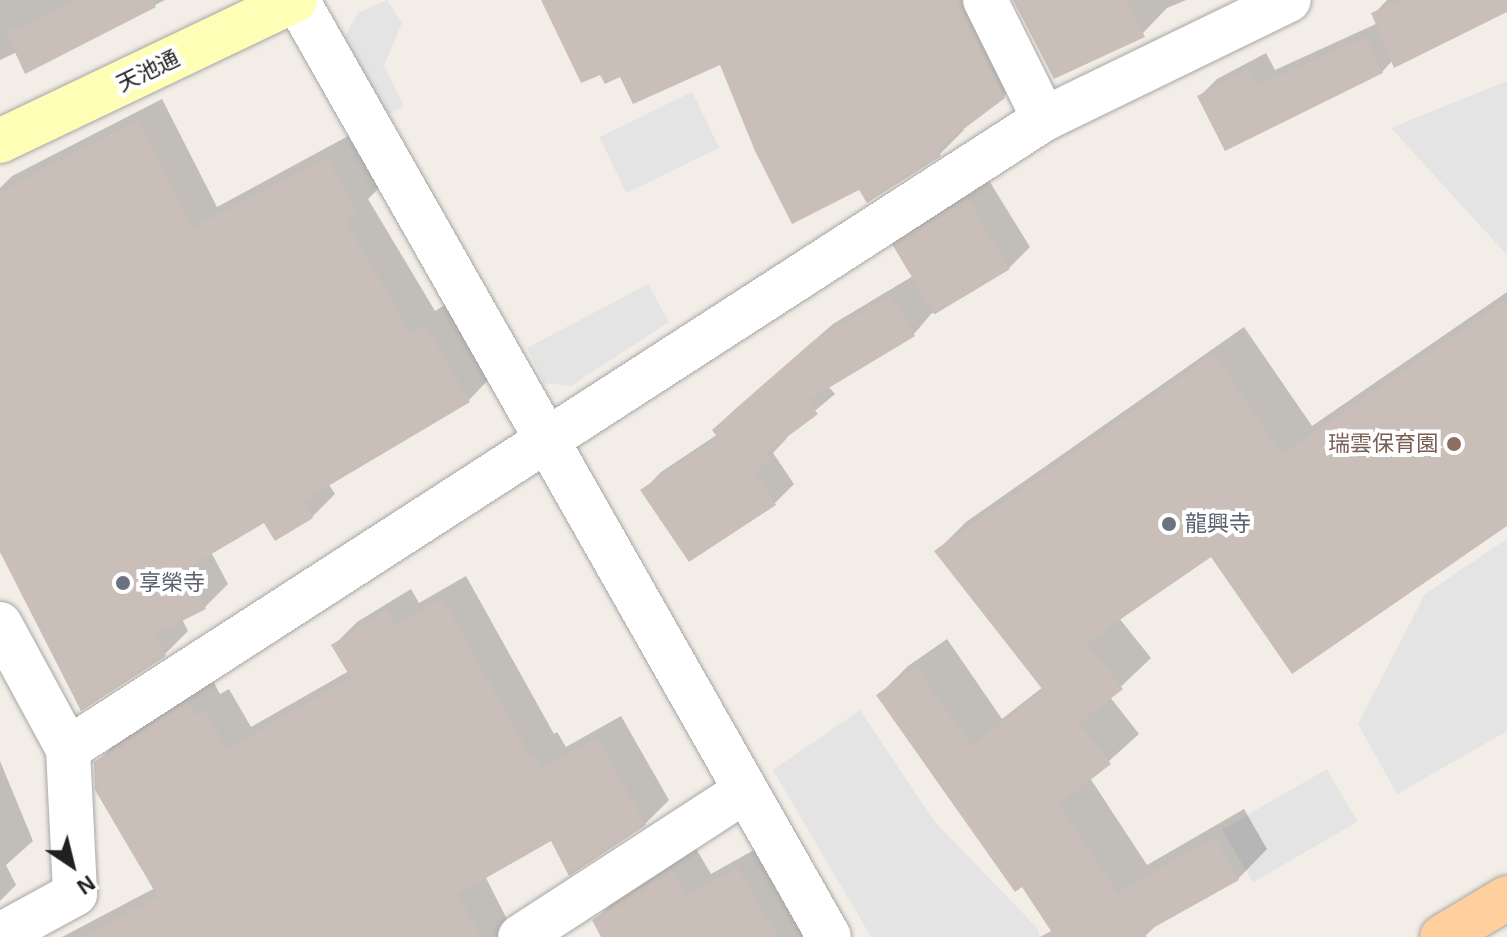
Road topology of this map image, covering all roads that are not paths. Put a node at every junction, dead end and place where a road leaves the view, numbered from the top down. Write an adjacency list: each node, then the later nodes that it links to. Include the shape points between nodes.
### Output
1 (296, 0): 5 (street, 天池通); 6 (street)
2 (985, 0): 4 (street)
3 (1289, 0): 4 (street)
4 (1044, 119): 6 (street)
5 (0, 141)
6 (546, 439): 8 (street); 9 (street)
7 (0, 624): 8 (street)
8 (68, 749): 11 (street, via 75,894)
9 (745, 791): 12 (street); 13 (street)
10 (1507, 898): 14 (main road)
11 (0, 935)
12 (520, 937)
13 (829, 937)
14 (1442, 937)

